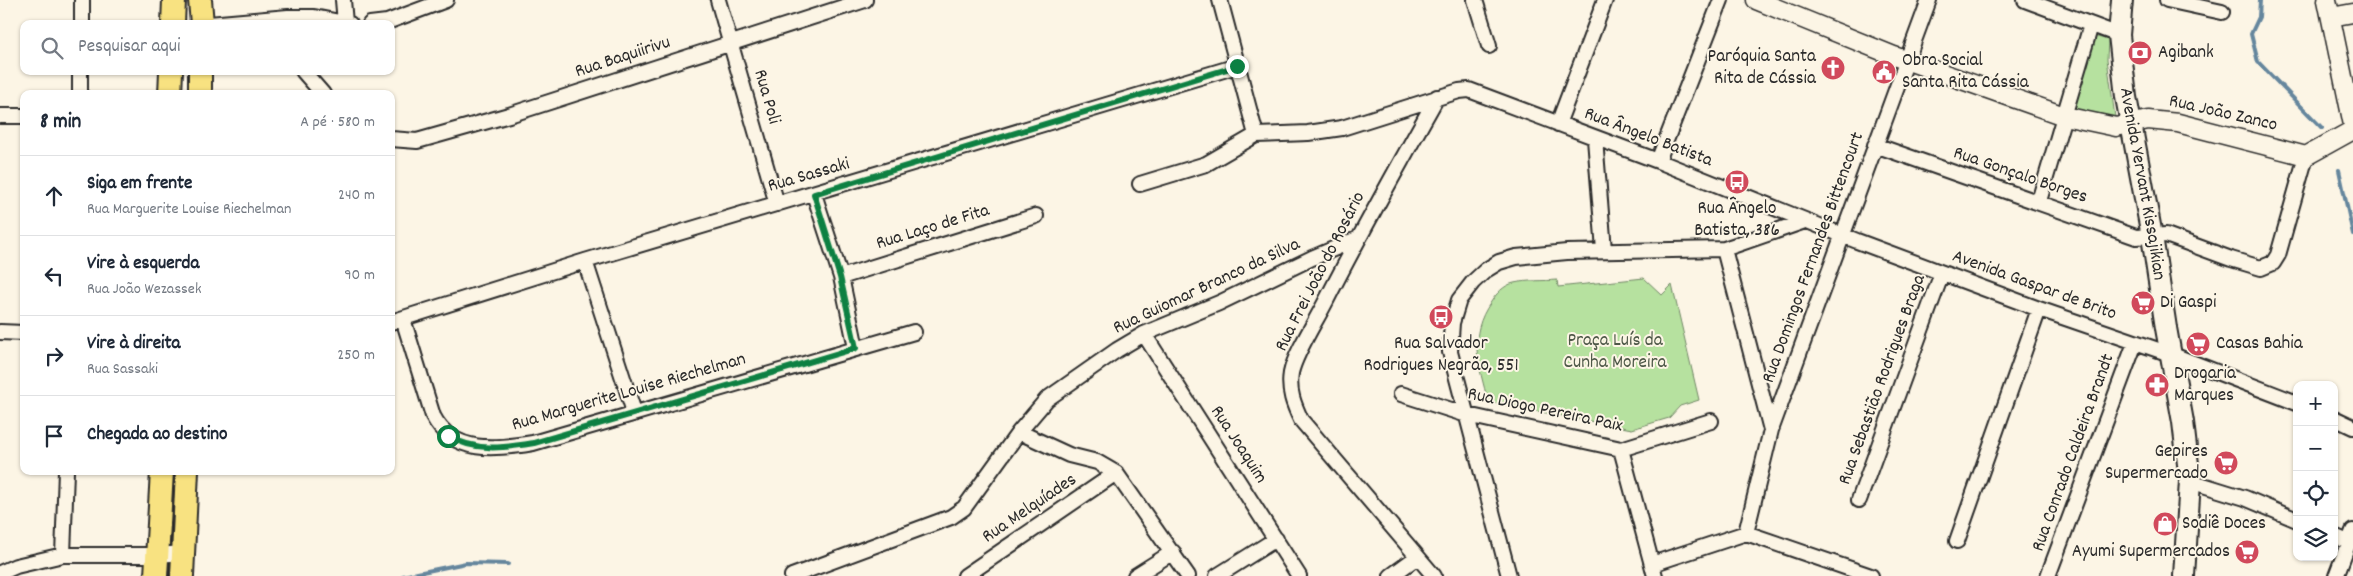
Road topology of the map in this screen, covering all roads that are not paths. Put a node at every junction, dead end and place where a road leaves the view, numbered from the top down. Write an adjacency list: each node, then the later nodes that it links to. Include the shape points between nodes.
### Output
1 (82, 0): 20 (street)
2 (174, 0): 21 (main road)
3 (200, 0): 22 (main road)
4 (343, 0): 25 (street)
5 (446, 0): 26 (street)
6 (718, 0): 29 (street, Rua Poli)
7 (865, 0): 29 (street, Rua Baquiirivu)
8 (1220, 0): 32 (street)
9 (1474, 0): 30 (street)
10 (1605, 0): 45 (street)
11 (1721, 0): 54 (street)
12 (1756, 0): 31 (street, Rua João Zanco)
13 (1929, 0): 31 (street, Rua Domingos Fernandes Bittencourt)
14 (2025, 0): 27 (street)
15 (2122, 0): 28 (main road, Avenida Yervant Kissajikian)
16 (2168, 0): 18 (street)
17 (2329, 9): 19 (street); 47 (street)
18 (2222, 12)
19 (2353, 13)
20 (82, 20)
21 (173, 20)
22 (202, 20)
23 (280, 20): 24 (street, via 314,17)
24 (323, 20)
25 (345, 20)
26 (392, 20)
27 (2091, 25): 28 (street); 44 (street)
28 (2119, 35): 46 (main road, Avenida Yervant Kissajikian)
29 (731, 42): 50 (street, Rua Baquiirivu, via 500,118 417,141); 58 (street, Rua Poli)
30 (1489, 46)
31 (1908, 61): 44 (street, Rua João Zanco); 52 (street, Rua Domingos Fernandes Bittencourt)
32 (1237, 66): 49 (street); 56 (street, Rua Sassaki)
33 (80, 75): 37 (street)
34 (171, 75): 38 (main road)
35 (200, 75): 39 (main road)
36 (309, 75): 40 (street)
37 (80, 90)
38 (170, 90)
39 (200, 90)
40 (320, 90)
41 (1437, 97): 45 (street, Rua Ângelo Batista, via 1469,90); 49 (street, Rua Ângelo Batista, via 1342,128); 63 (street, Rua Frei João do Rosário)
42 (0, 116): 43 (street)
43 (20, 116)
44 (2064, 116): 46 (street, Rua João Zanco, via 2116,127); 57 (street)
45 (1558, 124): 51 (street, Rua Ângelo Batista)
46 (2131, 124): 53 (street, Rua João Zanco, via 2148,120 2178,123); 62 (main road, Avenida Yervant Kissajikian)
47 (2353, 125)
48 (2353, 130): 53 (street)
49 (1256, 135): 55 (street, via 1206,164)
50 (395, 139)
51 (1595, 139): 54 (street, Rua Ângelo Batista); 65 (street)
52 (1876, 145): 57 (street, Rua Gonçalo Borges); 61 (street, Rua Domingos Fernandes Bittencourt)
53 (2306, 156): 62 (street, Rua Gonçalo Borges, via 2278,255 2268,266 2252,266 2166,235)
54 (1658, 161): 60 (street, Rua Ângelo Batista)
55 (1140, 184)
56 (814, 194): 58 (street, Rua Sassaki); 68 (street)
57 (2039, 201): 62 (street, Rua Gonçalo Borges, via 2136,237)
58 (777, 204): 66 (street, Rua Sassaki)
59 (1036, 216): 68 (street, Rua Laço de Fita)
60 (1805, 221): 61 (street, Rua Ângelo Batista); 64 (street)
61 (1844, 236): 67 (street, Avenida Gaspar de Brito); 85 (street, Rua Domingos Fernandes Bittencourt)
62 (2152, 236): 77 (main road, Avenida Yervant Kissajikian)
63 (1357, 239): 74 (street, Rua Guiomar Branco da Silva, via 1220,303); 103 (street, Rua Frei João do Rosário, via 1292,371 1293,402 1301,420)
64 (1724, 249): 65 (street); 85 (street)
65 (1604, 250): 81 (street, via 1516,257 1486,270 1472,282 1460,300 1452,323 1450,352)
66 (585, 261): 70 (street, Rua Sassaki); 80 (street)
67 (1942, 273): 69 (street, Avenida Gaspar de Brito); 93 (street, Rua Sebastião Rodrigues Braga)
68 (840, 277): 76 (street)
69 (2038, 309): 75 (street, Avenida Gaspar de Brito); 99 (street)
70 (397, 321): 80 (street, Rua Marguerite Louise Riechelman, via 433,416 442,430 456,440 483,447 509,447 534,443)
71 (0, 332): 73 (street)
72 (914, 332): 76 (street, Rua Marguerite Louise Riechelman)
73 (20, 333)
74 (1144, 334): 86 (street, Rua Guiomar Branco da Silva, via 1047,399); 98 (street, Rua Joaquim)
75 (2136, 343): 77 (street, Avenida Gaspar de Brito); 118 (street, Rua Conrado Caldeira Brandt)
76 (856, 348): 80 (street, Rua Marguerite Louise Riechelman)
77 (2170, 354): 79 (street, Avenida Gaspar de Brito); 92 (main road, Avenida Yervant Kissajikian)
78 (1401, 394): 81 (street, Rua Diogo Pereira Paix)
79 (2293, 401)
80 (634, 412)
81 (1467, 415): 87 (street, Rua Diogo Pereira Paix); 116 (street)
82 (2338, 420): 84 (street)
83 (1711, 421): 87 (street, Rua Diogo Pereira Paix)
84 (2353, 427)
85 (1770, 430): 95 (street, Rua Domingos Fernandes Bittencourt)
86 (1019, 432): 88 (street, via 1068,455 1097,462); 108 (street, Rua Guiomar Branco da Silva, via 964,508 951,517)
87 (1621, 449): 105 (street)
88 (1116, 473): 100 (street); 109 (street, Rua Melquíades)
89 (66, 475): 102 (street)
90 (162, 475): 104 (main road)
91 (187, 475): 101 (main road)
92 (2190, 480): 94 (street); 119 (main road, Avenida Yervant Kissajikian)
93 (1859, 500)
94 (2293, 518)
95 (1746, 532): 105 (street); 117 (street)
96 (2338, 536): 97 (street)
97 (2351, 536): 120 (street)
98 (1276, 539): 112 (street); 113 (street, Rua Joaquim)
99 (1957, 541)
100 (1173, 552): 110 (street); 111 (street)
101 (184, 553): 104 (street); 107 (main road)
102 (63, 554): 104 (street); 106 (street)
103 (1417, 557): 114 (street); 115 (street, Rua Frei João do Rosário)
104 (156, 566)
105 (1653, 570)
106 (0, 573)
107 (182, 576)
108 (792, 576)
109 (965, 576)
110 (1135, 576)
111 (1188, 576)
112 (1217, 576)
113 (1300, 576)
114 (1390, 576)
115 (1434, 576)
116 (1510, 576)
117 (1872, 576)
118 (2048, 576)
119 (2184, 576)
120 (2336, 576)

